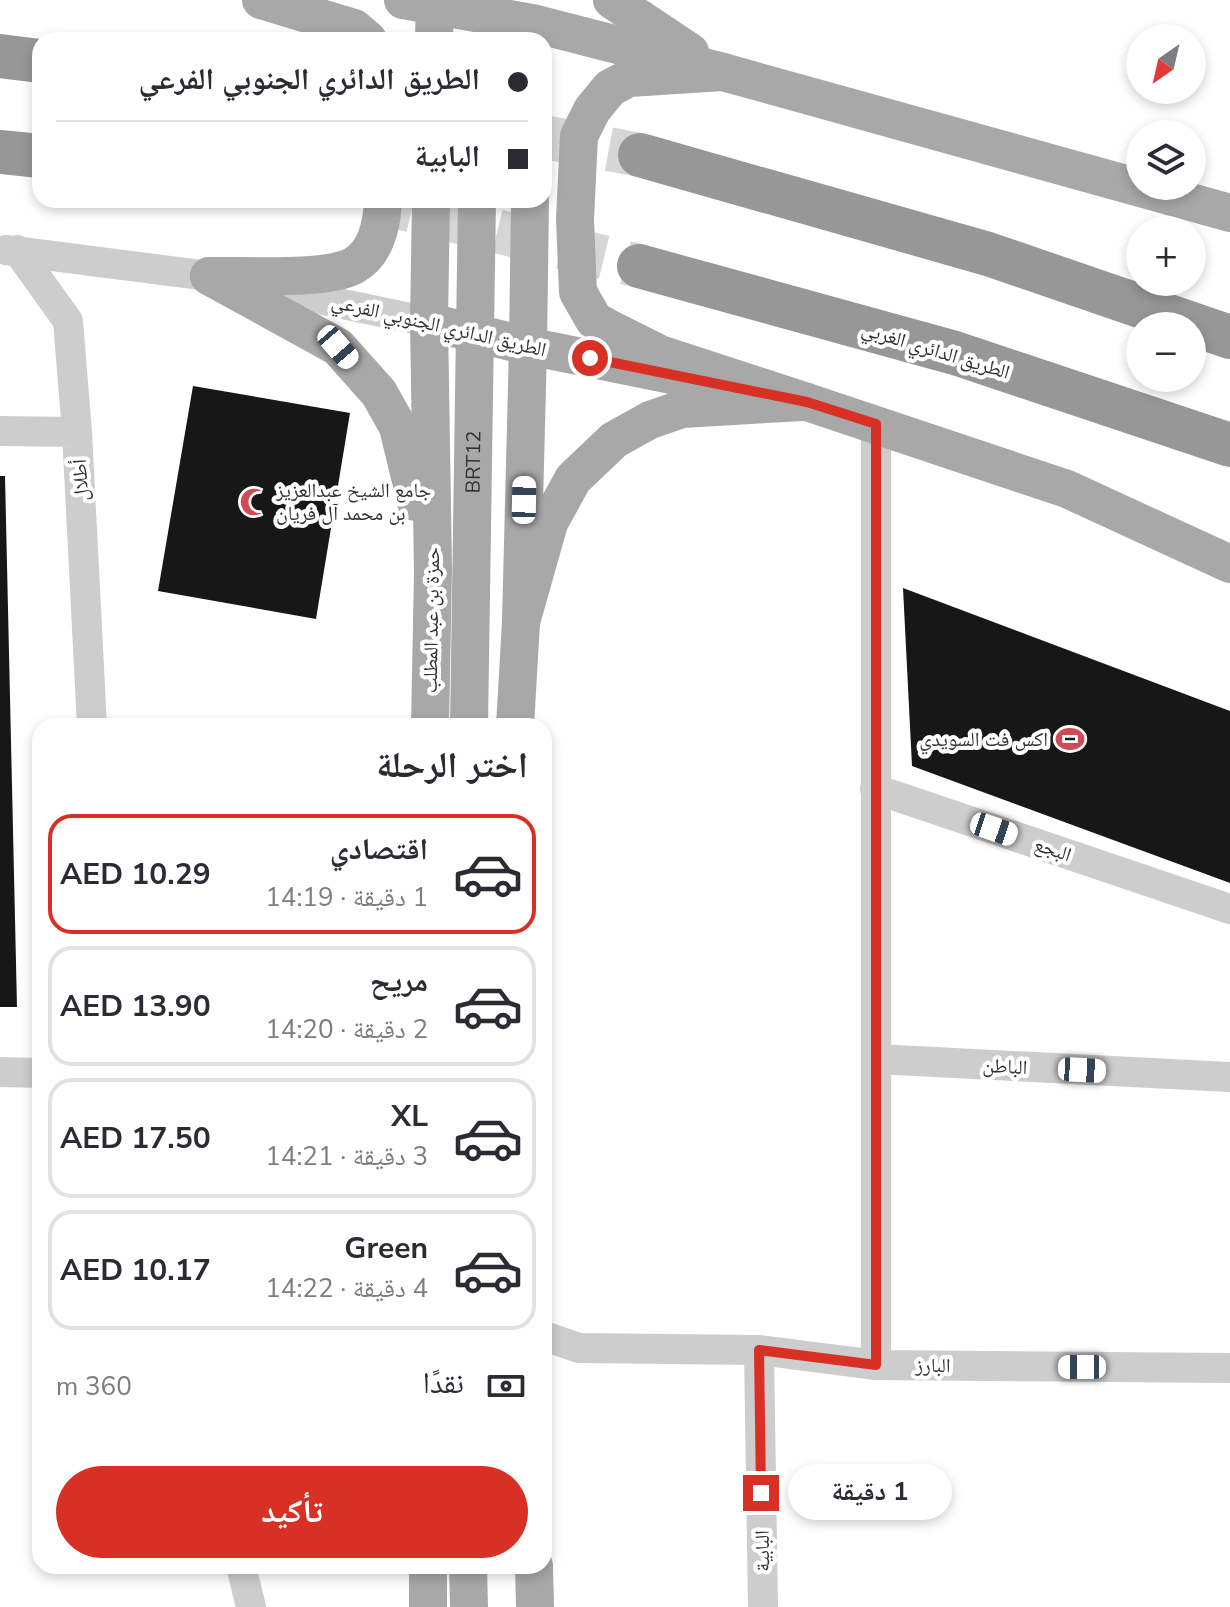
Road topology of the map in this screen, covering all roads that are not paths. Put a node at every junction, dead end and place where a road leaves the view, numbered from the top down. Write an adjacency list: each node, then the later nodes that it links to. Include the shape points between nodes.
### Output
1 (261, 0): 6 (main road)
2 (612, 0): 9 (main road)
3 (427, 11): 4 (main road)
4 (481, 13): 5 (main road)
5 (532, 21): 9 (main road)
6 (359, 32)
7 (0, 56): 8 (highway)
8 (32, 60)
9 (723, 72): 17 (main road); 25 (main road, bridge, via 629,78 610,88 592,110 579,136 578,292 594,320 660,354)
10 (0, 152): 11 (highway)
11 (32, 155)
12 (640, 155): 23 (highway, via 988,254)
13 (383, 208): 20 (main road, bridge, via 375,243 355,265 327,274)
14 (431, 208): 21 (main road, حمزة بن عبد المطلب, bridge)
15 (477, 208): 22 (main road, BRT12)
16 (530, 208): 24 (main road, bridge)
17 (1230, 213)
18 (9, 250): 20 (street, الطريق الدائري الجنوبي الفرعي); 28 (street, أطلال, via 68,321)
19 (639, 266): 29 (highway, الطريق الدائري الغربي, via 955,353)
20 (209, 276): 21 (street, الطريق الدائري الجنوبي الفرعي); 31 (main road, via 338,347 379,393 398,427)
21 (429, 322): 22 (main road, الطريق الدائري الجنوبي الفرعي); 31 (main road, حمزة بن عبد المطلب)
22 (474, 333): 24 (main road, الطريق الدائري الجنوبي الفرعي); 35 (main road, BRT12)
23 (1230, 337)
24 (528, 346): 25 (main road, الطريق الدائري الجنوبي الفرعي); 32 (main road)
25 (807, 402): 26 (main road, الطريق الدائري الجنوبي الفرعي); 32 (main road, via 682,409 614,440 573,479 549,523)
26 (876, 424): 30 (main road, الطريق الدائري الجنوبي الفرعي, via 1067,489); 37 (street)
27 (0, 431): 28 (street)
28 (77, 432): 33 (street, أطلال)
29 (1230, 445)
30 (1230, 564)
31 (433, 571): 34 (main road, حمزة بن عبد المطلب)
32 (521, 622): 36 (main road)
33 (92, 718)
34 (430, 718)
35 (469, 718)
36 (515, 718)
37 (875, 789): 38 (street, البجع); 39 (street)
38 (1230, 909)
39 (876, 1059): 42 (street, الباطن); 45 (street)
40 (0, 1072): 41 (street)
41 (32, 1073)
42 (1230, 1077)
43 (552, 1339): 44 (street, البارز, via 579,1348)
44 (759, 1350): 45 (street, البارز); 55 (street, البابية)
45 (876, 1365): 46 (street, البارز)
46 (1230, 1368)
47 (243, 1574): 51 (street)
48 (428, 1574): 52 (main road)
49 (468, 1574): 53 (main road)
50 (534, 1574): 54 (main road)
51 (251, 1607)
52 (428, 1607)
53 (469, 1607)
54 (535, 1607)
55 (763, 1607)

